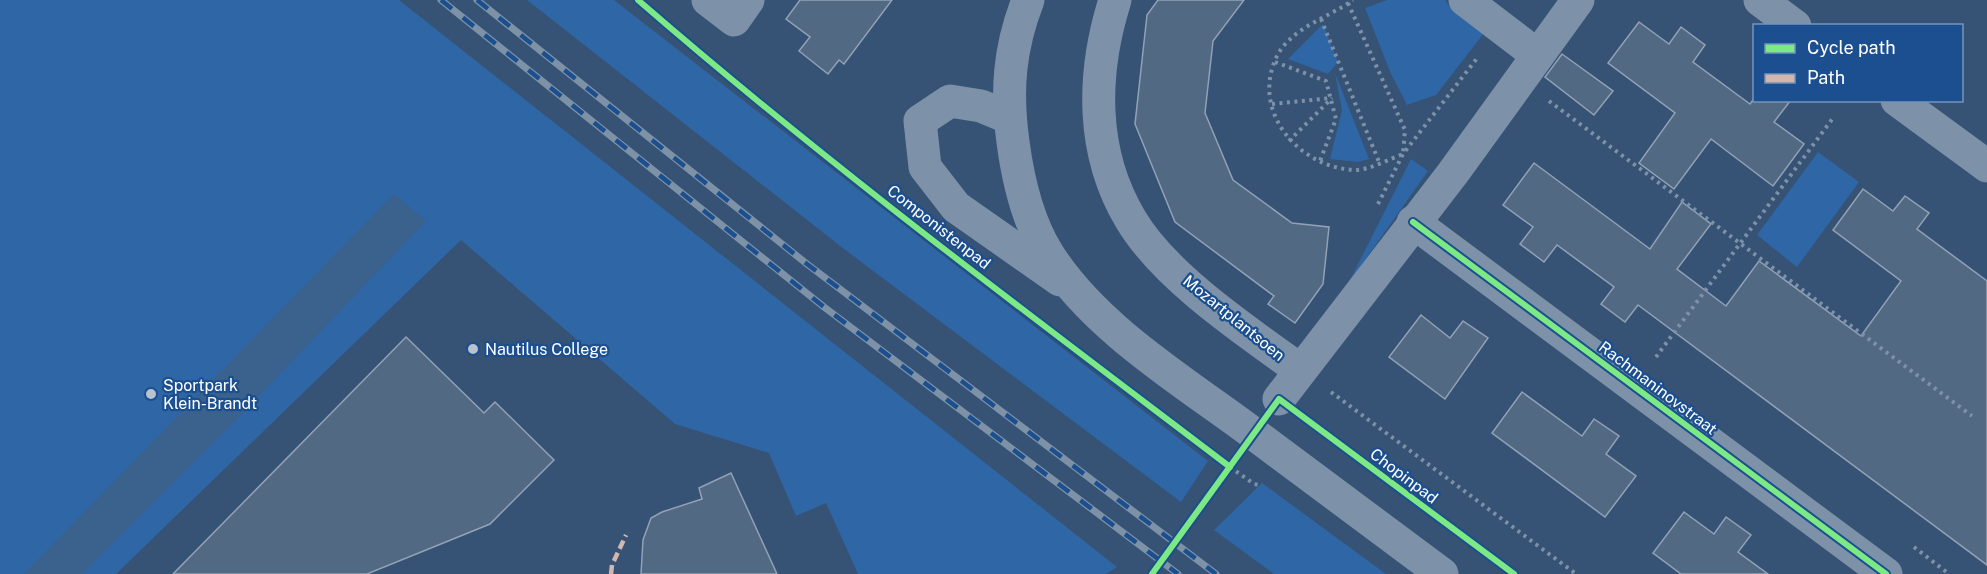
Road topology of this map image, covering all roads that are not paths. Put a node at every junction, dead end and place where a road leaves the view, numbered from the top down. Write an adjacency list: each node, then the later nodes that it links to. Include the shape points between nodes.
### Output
1 (708, 0): 2 (street, via 734,20)
2 (748, 0)
3 (1028, 0): 11 (street, via 1018,25 1008,80)
4 (1114, 0): 15 (street, Mozartplantsoen, via 1099,62 1098,121 1106,164 1131,220 1162,258 1199,293)
5 (1465, 0): 9 (street)
6 (1578, 0): 9 (street, Mozartplantsoen)
7 (1760, 0): 8 (street)
8 (1792, 24)
9 (1528, 67): 13 (street, Mozartplantsoen)
10 (1901, 102): 12 (street)
11 (1010, 118): 14 (street, via 1029,213 1048,253); 14 (street, via 981,106 950,101 920,121 925,167 956,207)
12 (1987, 166)
13 (1413, 222): 15 (street, Mozartplantsoen); 18 (street, Rachmaninovstraat)
14 (1076, 292): 17 (street, via 1132,342)
15 (1300, 370): 16 (street, Mozartplantsoen)
16 (1279, 399)
17 (1442, 574)
18 (1886, 574)

